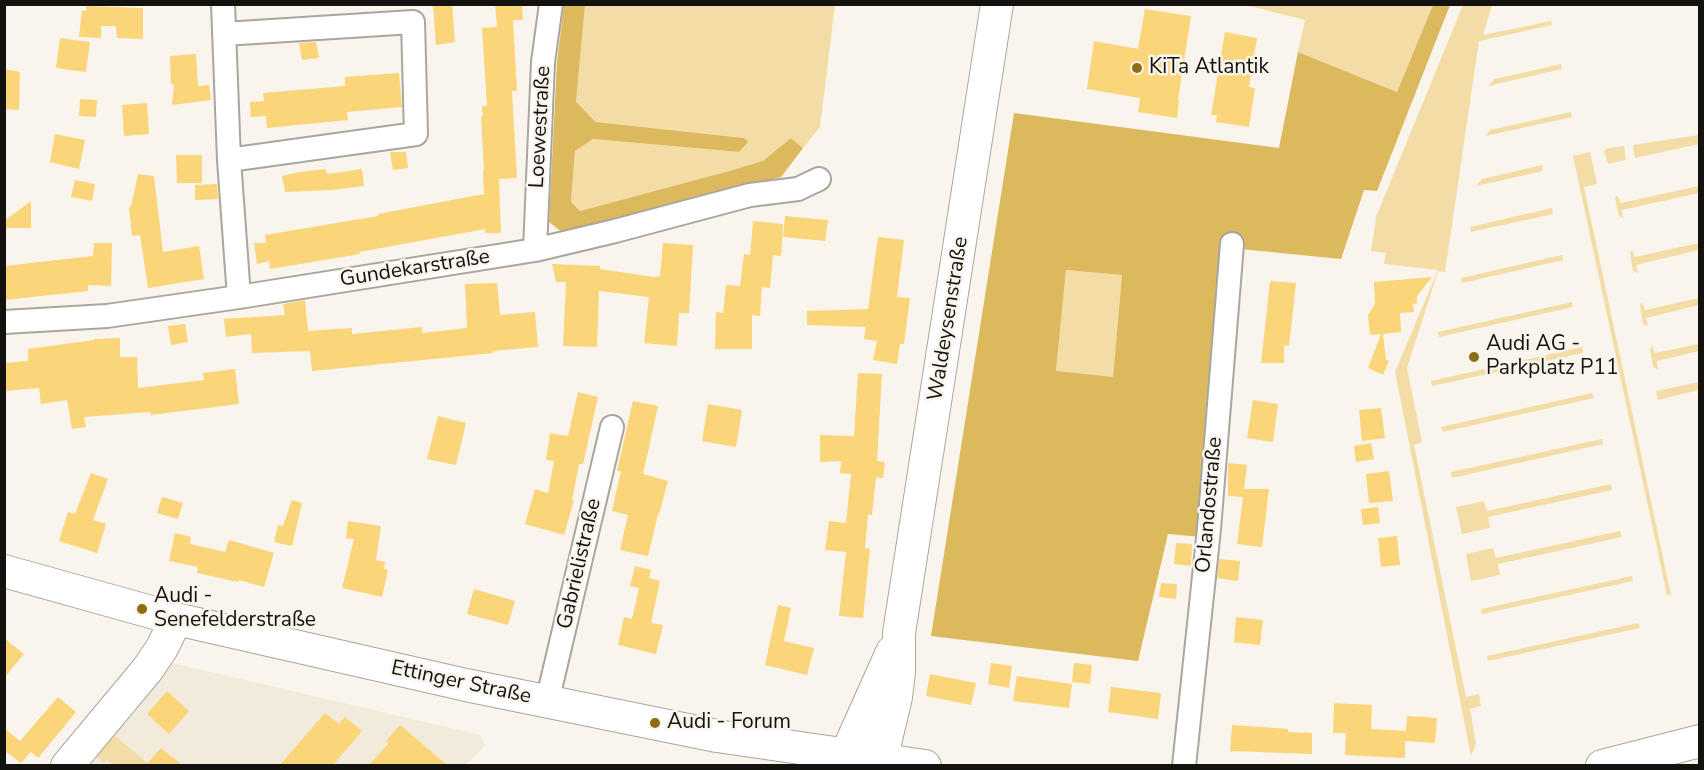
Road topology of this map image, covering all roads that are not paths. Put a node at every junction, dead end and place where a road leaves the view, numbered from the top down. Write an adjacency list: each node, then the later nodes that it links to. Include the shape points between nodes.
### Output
1 (223, 4): 4 (street)
2 (551, 4): 8 (street, Loewestraße, via 543,62)
3 (997, 4): 14 (street, Waldeysenstraße)
4 (224, 34): 5 (street); 5 (street, via 413,22 416,134)
5 (230, 160): 9 (street)
6 (819, 179): 8 (street, Gundekarstraße, via 798,189 750,195)
7 (1232, 244): 21 (street, Orlandostraße, via 1209,530)
8 (535, 250): 9 (street, Gundekarstraße)
9 (239, 297): 10 (street, Gundekarstraße, via 107,316)
10 (4, 322)
11 (612, 427): 15 (street, Gabrielistraße)
12 (4, 571): 13 (street, Ettinger Straße)
13 (176, 619): 15 (street, Ettinger Straße); 19 (street, via 147,670)
14 (899, 633): 17 (street, Waldeysenstraße); 18 (street, Waldeysenstraße, via 896,697)
15 (547, 702): 17 (street, Ettinger Straße, via 717,736)
16 (1700, 741): 22 (street)
17 (846, 755): 18 (street, Ettinger Straße)
18 (881, 760): 20 (street, Ettinger Straße)
19 (66, 765)
20 (925, 765)
21 (1184, 765)
22 (1602, 765)

